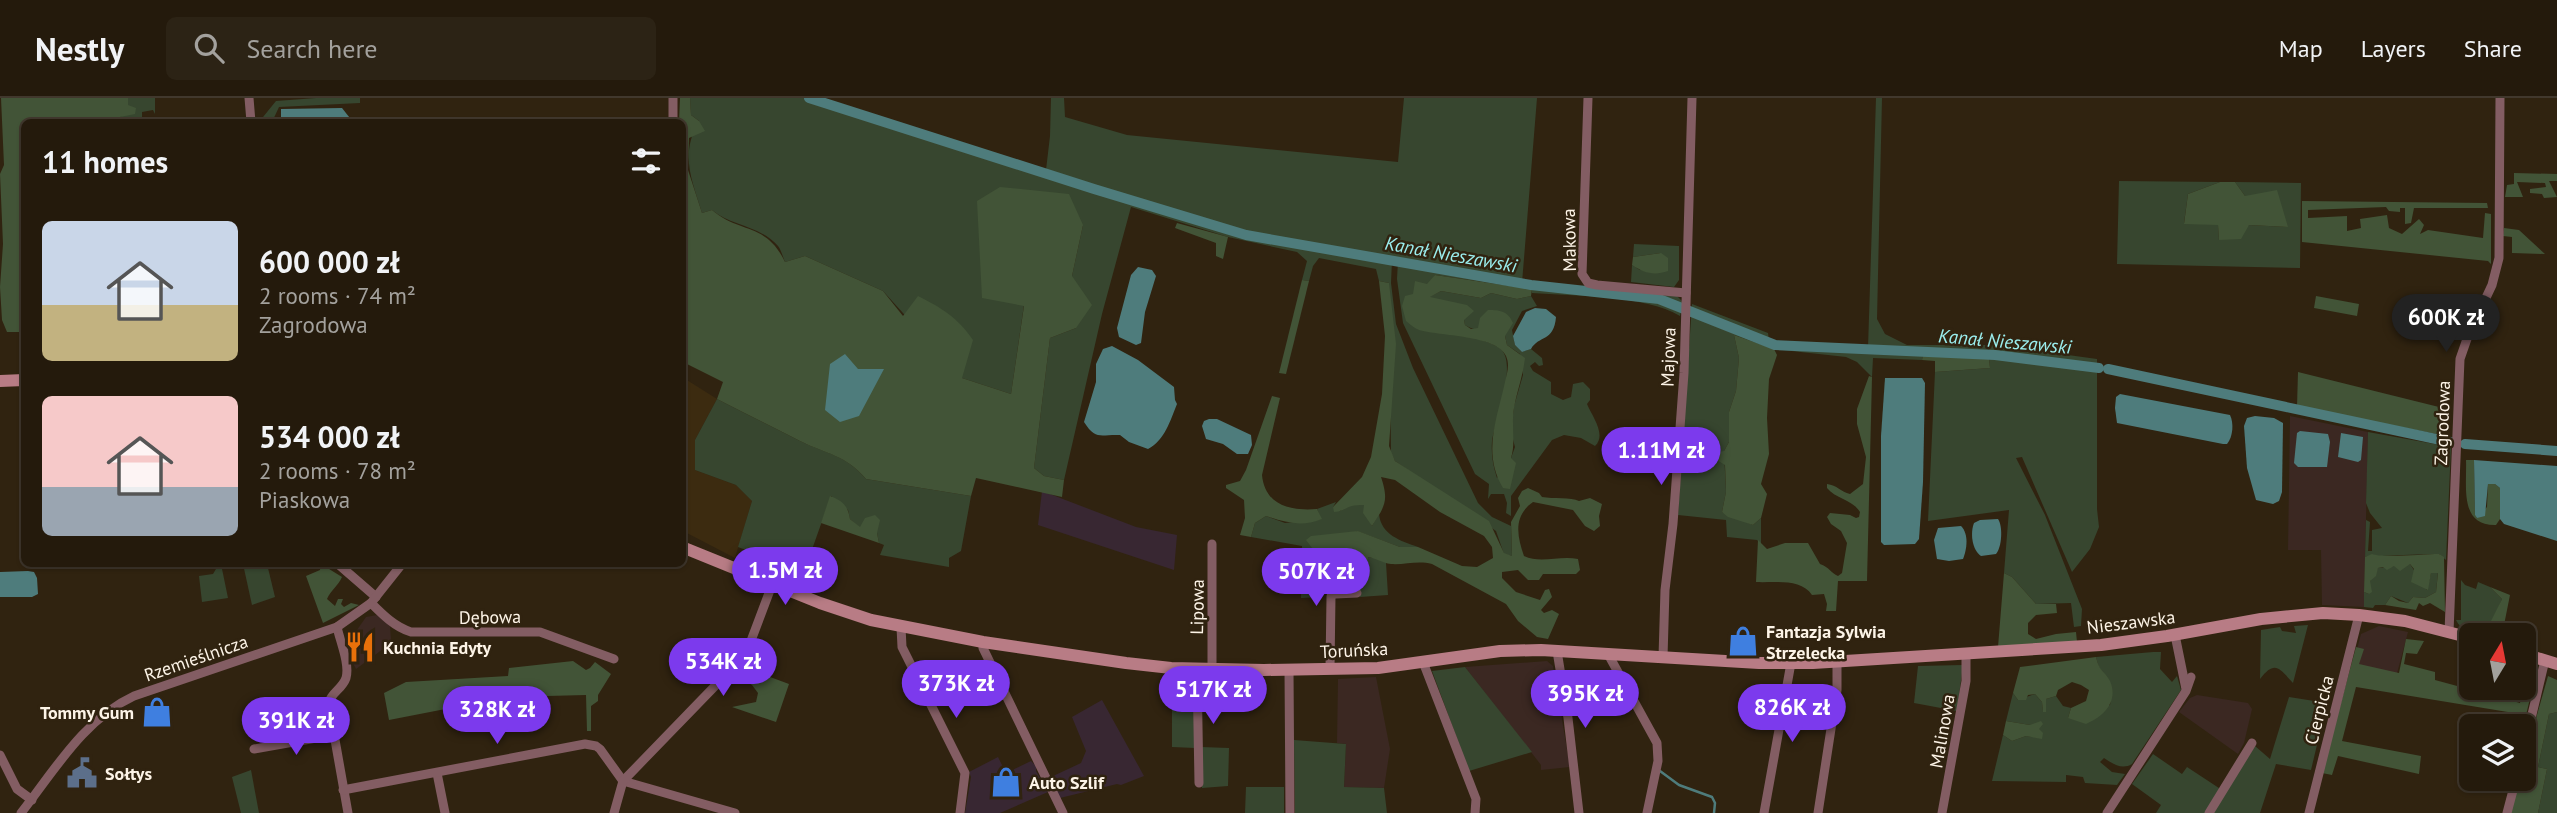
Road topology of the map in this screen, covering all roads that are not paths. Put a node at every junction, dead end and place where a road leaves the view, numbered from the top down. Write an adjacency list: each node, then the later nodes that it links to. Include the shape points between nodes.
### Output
1 (249, 98): 6 (street)
2 (673, 98): 7 (street)
3 (1588, 98): 8 (street, Makowa, via 1582,274 1588,283 1597,285)
4 (1692, 98): 8 (street, Majowa)
5 (2500, 98): 21 (street, Zagrodowa, via 2499,258 2460,359)
6 (251, 119)
7 (673, 119)
8 (1686, 293): 28 (street, Majowa)
9 (21, 380): 10 (main road)
10 (0, 381)
11 (1212, 544): 36 (street, Lipowa)
12 (686, 549): 15 (main road, Toruńska)
13 (341, 567): 17 (street, Dębowa)
14 (400, 567): 17 (street, Rzemieślnicza)
15 (772, 584): 19 (main road, Toruńska, via 853,615); 46 (street, via 746,654)
16 (1357, 593): 35 (street, via 1331,596)
17 (374, 600): 20 (street, Rzemieślnicza); 29 (street, Dębowa, via 389,620 411,632 540,632)
18 (2359, 615): 21 (main road, Nieszawska); 22 (main road, Nieszawska, via 2279,617); 67 (street, Cierpicka)
19 (901, 626): 24 (main road, Toruńska); 56 (street, via 902,647 965,773)
20 (337, 627): 41 (street, via 347,674 328,702); 50 (street, Rzemieślnicza, via 116,704 87,729)
21 (2449, 632): 23 (main road, Nieszawska)
22 (2175, 635): 26 (main road, Nieszawska, via 2101,645); 39 (street)
23 (2459, 635)
24 (983, 642): 34 (main road, Toruńska, via 1121,663); 57 (street)
25 (1558, 651): 27 (main road, Toruńska); 31 (main road, Toruńska, via 1500,651); 60 (street)
26 (1966, 653): 30 (main road, Nieszawska); 64 (street, Malinowa, via 1966,681)
27 (1608, 654): 28 (main road, Toruńska); 61 (street, via 1658,749)
28 (1663, 657): 33 (main road, Toruńska)
29 (614, 659)
30 (1837, 661): 33 (main road, Nieszawska); 63 (street, via 1837,690)
31 (1423, 662): 35 (main road, Toruńska); 59 (street, via 1476,799)
32 (2551, 662): 40 (street)
33 (1791, 663): 62 (street)
34 (1197, 669): 36 (main road, Toruńska); 47 (street)
35 (1329, 669): 37 (main road, Toruńska)
36 (1212, 670): 37 (main road, Toruńska)
37 (1289, 670): 58 (street)
38 (2191, 677): 39 (street)
39 (2186, 691): 65 (street)
40 (2535, 714)
41 (333, 735): 43 (street); 48 (street)
42 (2252, 743): 66 (street)
43 (254, 749)
44 (0, 755): 50 (street, via 18,789)
45 (437, 773): 46 (street, via 589,744 600,749); 48 (street); 53 (street)
46 (623, 781): 54 (street); 55 (street)
47 (1199, 783)
48 (343, 790): 52 (street)
49 (2513, 791): 68 (street)
50 (32, 800): 51 (street, Rzemieślnicza)
51 (21, 813)
52 (348, 813)
53 (445, 813)
54 (614, 813)
55 (735, 813)
56 (960, 813)
57 (1063, 813)
58 (1290, 813)
59 (1475, 813)
60 (1578, 813)
61 (1647, 813)
62 (1764, 813)
63 (1818, 813)
64 (1942, 813)
65 (2107, 813)
66 (2209, 813)
67 (2309, 813)
68 (2507, 813)

